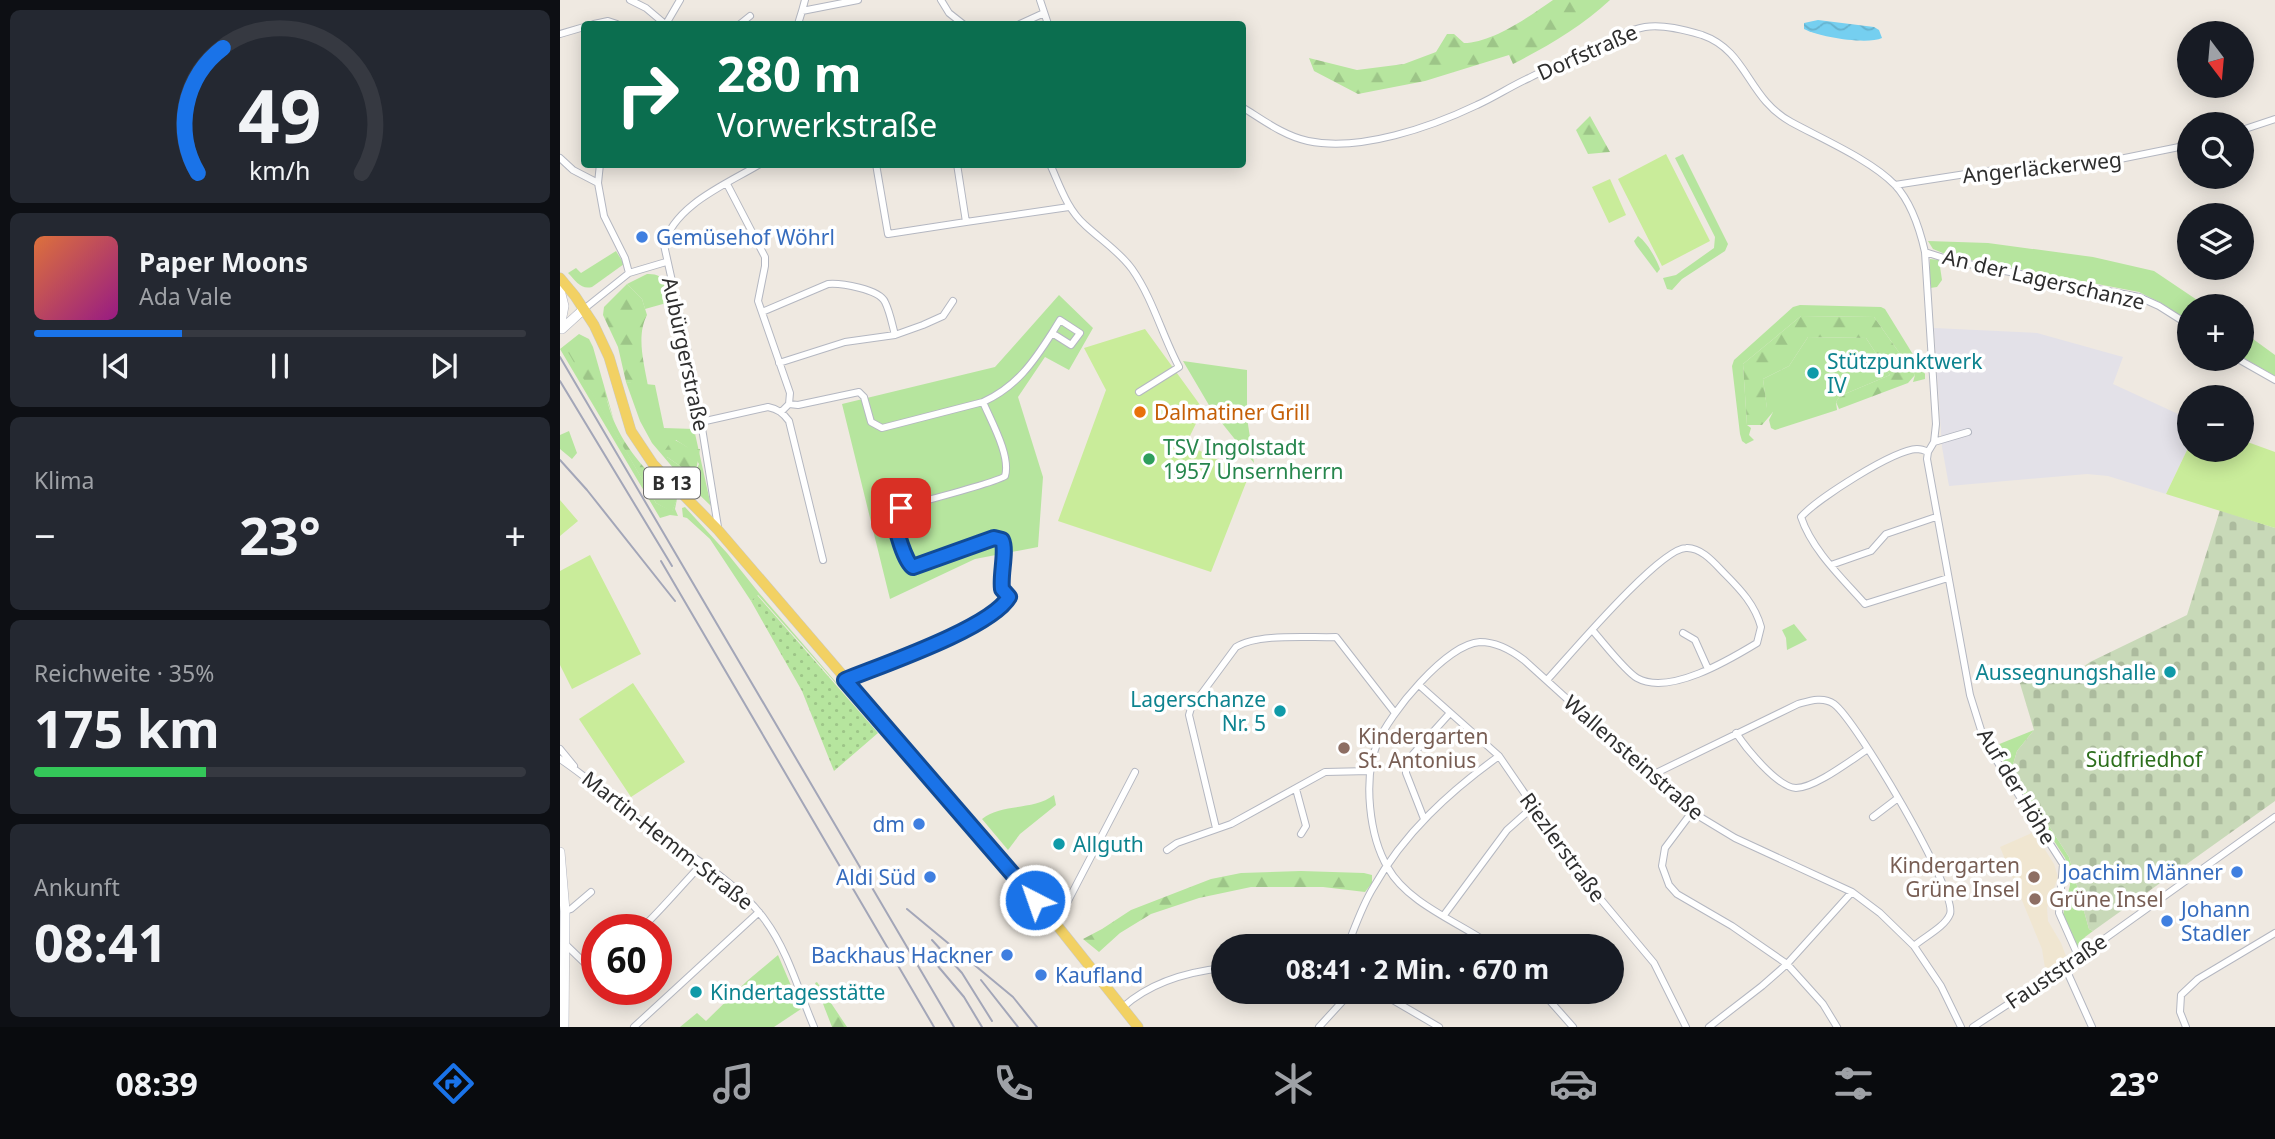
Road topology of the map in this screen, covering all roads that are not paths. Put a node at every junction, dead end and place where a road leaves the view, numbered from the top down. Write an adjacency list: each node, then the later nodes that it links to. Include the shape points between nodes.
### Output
1 (629, 0): 10 (street)
2 (680, 0): 11 (street)
3 (805, 0): 7 (street)
4 (858, 0): 7 (street)
5 (941, 0): 14 (street)
6 (1040, 0): 8 (street)
7 (802, 11): 13 (street)
8 (1044, 13): 15 (street); 16 (street)
9 (750, 16): 12 (street)
10 (661, 21)
11 (667, 21)
12 (744, 21)
13 (799, 21)
14 (959, 21)
15 (1027, 21)
16 (1047, 21)
17 (581, 28): 18 (street)
18 (560, 34)
19 (1246, 109): 31 (street, Dorfstraße, via 1286,134 1309,141 1378,138 1470,109 1627,32 1666,27 1726,47 1775,113)
20 (2275, 119): 21 (street)
21 (2254, 126)
22 (2177, 147): 31 (street, Angerläckerweg, via 2100,163)
23 (560, 158): 29 (street)
24 (600, 168): 29 (street)
25 (753, 168): 30 (street, Aubürgerstraße)
26 (877, 168): 33 (street, via 888,234)
27 (958, 168): 33 (street)
28 (1053, 168): 32 (street)
29 (598, 183): 36 (street, via 604,216)
30 (727, 184): 35 (street, Aubürgerstraße, via 674,222 664,245); 41 (street, via 765,257 758,301)
31 (1895, 185): 34 (street, An der Lagerschanze, via 1913,215)
32 (1069, 207): 33 (street); 49 (street, via 1131,268 1180,367)
33 (966, 222)
34 (1925, 252): 42 (street, An der Lagerschanze, via 2139,297); 55 (street)
35 (666, 262): 36 (street, Aubürgerstraße); 53 (street, Aubürgerstraße, via 688,353 693,407)
36 (629, 273): 40 (street, Aubürgerstraße)
37 (560, 278): 40 (main road, B 13)
38 (560, 290): 43 (street, via 565,306)
39 (953, 301): 45 (street, via 943,316)
40 (584, 309): 43 (street); 58 (main road, B 13, via 605,349 625,415 642,448)
41 (762, 312): 45 (street, via 839,283 879,294); 46 (street)
42 (2177, 317)
43 (560, 329)
44 (1052, 333): 50 (street, via 1017,381)
45 (895, 335): 46 (street, via 845,342)
46 (779, 363): 51 (street, via 790,393)
47 (2254, 368): 48 (street)
48 (2275, 380)
49 (1139, 392)
50 (983, 402): 51 (street, via 882,428 872,422 859,392); 65 (street, via 1001,446 1005,476 903,507 896,521 907,562 913,567 994,538 1002,540 1002,589 1009,597 980,621)
51 (789, 404): 52 (street)
52 (782, 412): 53 (street, via 759,408); 59 (street, via 789,421)
53 (701, 422): 58 (street, Aubürgerstraße)
54 (1968, 432): 55 (street)
55 (1934, 442): 56 (street)
56 (1928, 452): 57 (street, Auf der Höhe); 60 (street, via 1912,450 1876,465 1801,517)
57 (1936, 517): 60 (street, via 1886,534 1871,551); 61 (street, Auf der Höhe)
58 (718, 530): 65 (main road, B 13)
59 (823, 560)
60 (1831, 565): 61 (street, via 1865,604)
61 (1948, 578): 105 (street, Auf der Höhe, via 1975,714 1993,755 2063,864 2059,914)
62 (1593, 631): 64 (street, via 1636,678 1671,682); 64 (street, via 1647,572 1676,550 1689,547 1714,562 1747,597 1761,627 1757,643); 66 (street)
63 (1683, 634): 64 (street, via 1695,640)
64 (1708, 669)
65 (845, 680): 98 (main road, B 13)
66 (1547, 680): 67 (street, Wallensteinstraße, via 1512,651 1479,642 1449,656); 78 (street, Wallensteinstraße)
67 (1419, 685): 68 (street, Wallensteinstraße); 69 (street, Riezlerstraße)
68 (1395, 713): 76 (street, Wallensteinstraße, via 1377,744); 86 (street, via 1336,637 1271,639 1236,647 1189,715)
69 (1450, 713): 73 (street, Riezlerstraße); 85 (street, via 1406,762)
70 (1736, 733): 72 (street, via 1816,699 1833,703); 72 (street, via 1765,767 1794,788 1814,782); 78 (street)
71 (560, 749): 75 (street, Martin-Hemm-Straße)
72 (1868, 750): 80 (street)
73 (1499, 756): 81 (street, Riezlerstraße); 85 (street)
74 (560, 759): 75 (street, Martin-Hemm-Straße)
75 (575, 768): 90 (street, Martin-Hemm-Straße)
76 (1370, 771): 79 (street, via 1325,772); 91 (street, Wallensteinstraße, via 1372,821)
77 (1135, 772): 98 (street)
78 (1650, 776): 82 (street, Wallensteinstraße)
79 (1296, 789): 86 (street); 87 (street, via 1306,827)
80 (1898, 798): 83 (street); 103 (street, via 1951,905 1945,922)
81 (1534, 806): 97 (street, via 1507,830); 120 (street, Riezlerstraße, via 1590,887 1654,963)
82 (1692, 812): 93 (street, Wallensteinstraße, via 1735,838); 106 (street, via 1662,857 1669,885)
83 (1872, 817)
84 (2275, 817): 105 (street, Fauststraße)
85 (1424, 819): 91 (street)
86 (1216, 828): 88 (street)
87 (1301, 834)
88 (1167, 850)
89 (560, 852): 94 (street)
90 (701, 865): 95 (street, Martin-Hemm-Straße); 96 (street)
91 (1387, 867): 97 (street, via 1407,891); 100 (street)
92 (591, 892): 94 (street)
93 (1852, 892): 103 (street, Wallensteinstraße); 106 (street)
94 (565, 911): 102 (street)
95 (759, 912): 114 (street); 115 (street, Martin-Hemm-Straße, via 782,949)
96 (657, 914)
97 (1444, 915): 101 (street)
98 (1056, 924): 112 (main road, B 13)
99 (2275, 933): 126 (street, via 2198,979 2181,995 2180,1012)
100 (1352, 934)
101 (1474, 934)
102 (563, 938): 104 (street); 113 (street)
103 (1914, 946): 123 (street, Wallensteinstraße)
104 (581, 958)
105 (2078, 958): 107 (street, Fauststraße)
106 (1787, 964): 121 (street); 122 (street)
107 (2065, 967): 124 (street, Fauststraße); 125 (street)
108 (1211, 970): 112 (street, via 1157,984)
109 (1340, 1004): 117 (street)
110 (1400, 1004): 118 (street)
111 (1553, 1004): 119 (street)
112 (1123, 1007): 116 (main road, B 13)
113 (564, 1027)
114 (634, 1027)
115 (814, 1027)
116 (1138, 1027)
117 (1319, 1027)
118 (1439, 1027)
119 (1573, 1027)
120 (1686, 1027)
121 (1709, 1027)
122 (1837, 1027)
123 (1961, 1027)
124 (1973, 1027)
125 (2092, 1027)
126 (2186, 1027)

